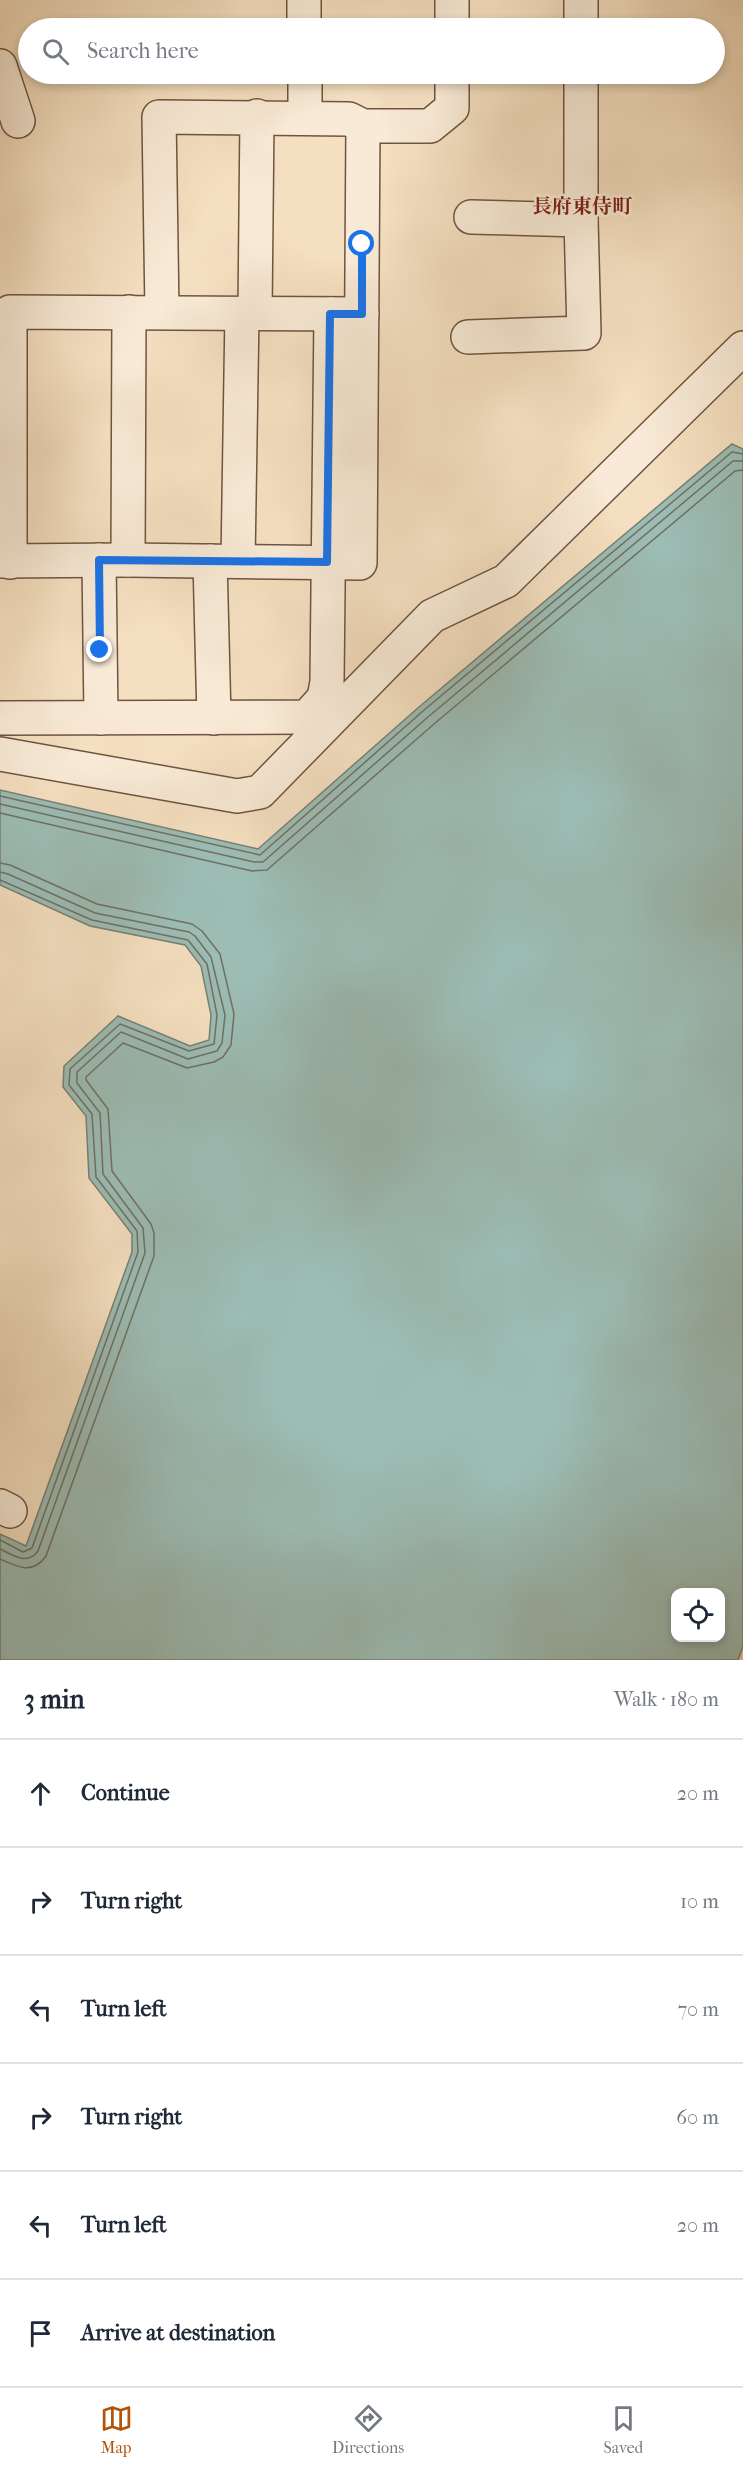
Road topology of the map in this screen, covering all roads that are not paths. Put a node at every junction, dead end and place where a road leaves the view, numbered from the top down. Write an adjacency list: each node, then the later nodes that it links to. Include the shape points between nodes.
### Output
1 (304, 0): 4 (street)
2 (452, 0): 5 (street)
3 (581, 0): 6 (street)
4 (304, 18)
5 (452, 18)
6 (581, 18)
7 (0, 66): 13 (street)
8 (305, 84): 12 (street)
9 (452, 84): 14 (street, via 452,108 430,126)
10 (581, 84): 16 (street)
11 (257, 116): 12 (street); 18 (street, via 159,117); 19 (street)
12 (305, 118): 14 (street, via 349,118)
13 (18, 121)
14 (363, 126): 20 (street)
15 (471, 217): 16 (street)
16 (581, 220): 21 (street, via 584,333)
17 (129, 312): 18 (street); 23 (street); 25 (street, via 10,312)
18 (162, 312): 19 (street)
19 (248, 313): 20 (street); 24 (street)
20 (346, 314): 26 (street, via 360,563)
21 (468, 337)
22 (740, 356): 27 (street, via 506,580 432,616)
23 (113, 560): 24 (street); 25 (street); 29 (street)
24 (224, 561): 26 (street); 30 (street)
25 (5, 562)
26 (327, 562): 27 (street, via 327,682)
27 (333, 703): 30 (street, via 307,717); 31 (street, via 260,792 237,796)
28 (0, 718): 29 (street)
29 (101, 718): 30 (street)
30 (214, 718)
31 (0, 754)

